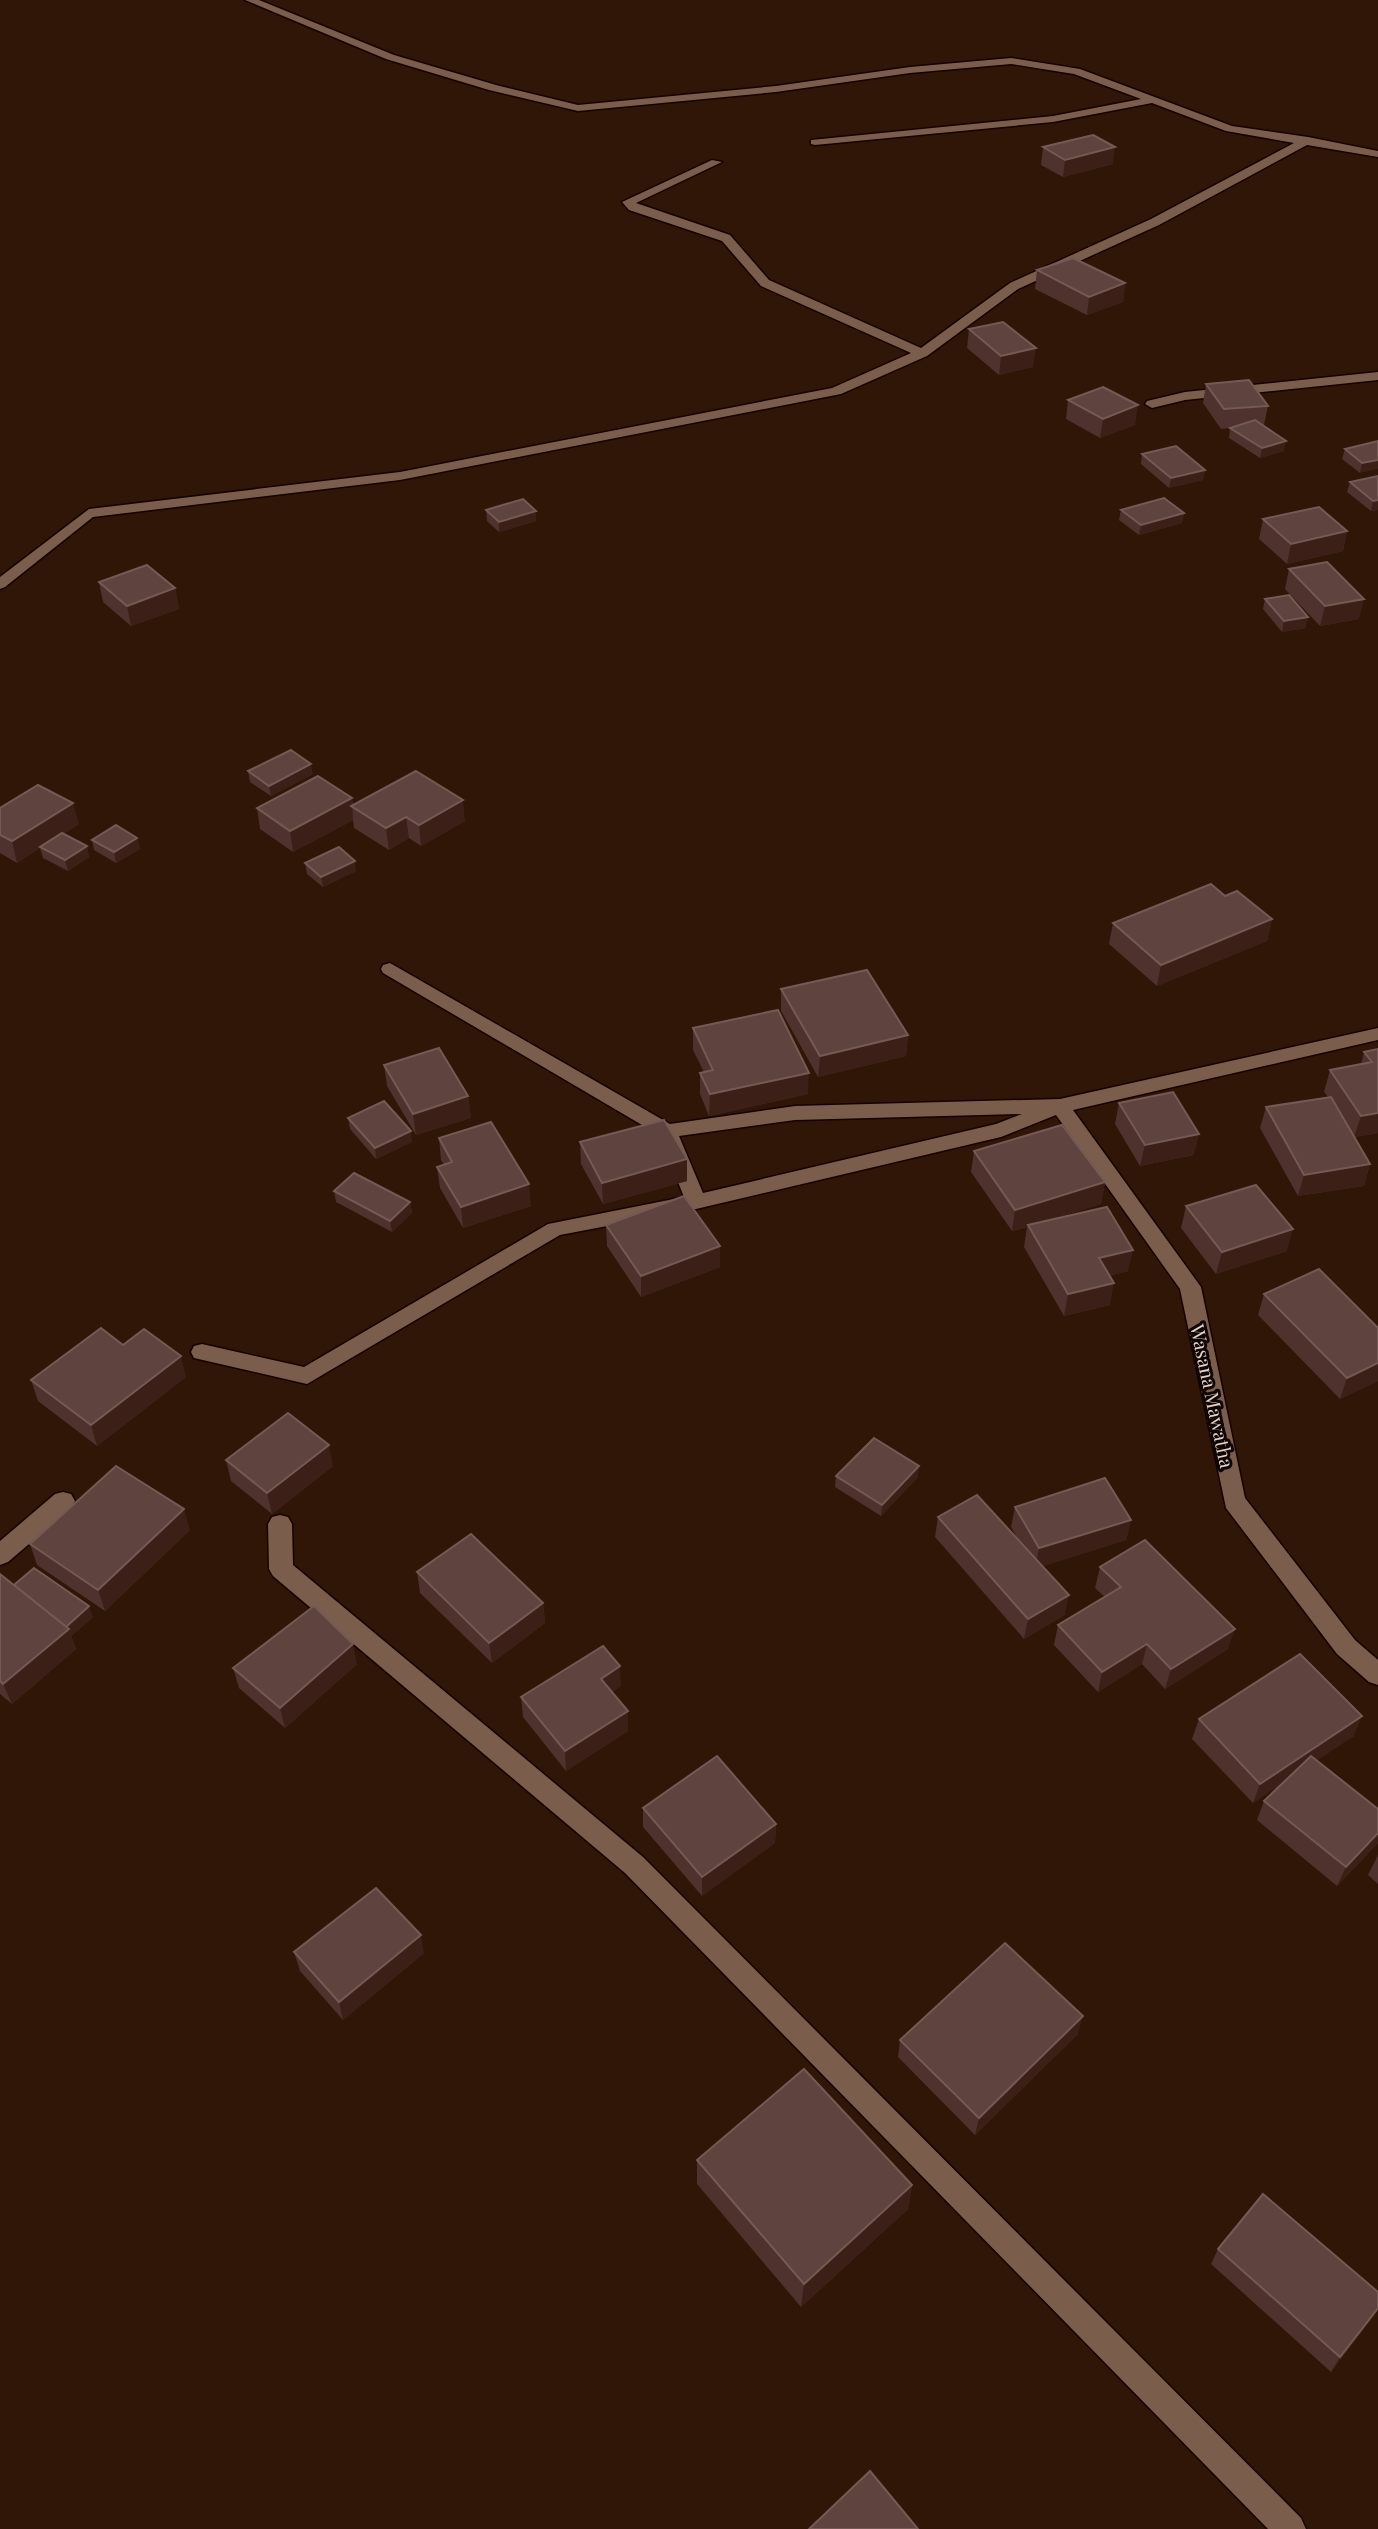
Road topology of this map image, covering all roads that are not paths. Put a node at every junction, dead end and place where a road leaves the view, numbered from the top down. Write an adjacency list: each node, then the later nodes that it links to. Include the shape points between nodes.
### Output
1 (250, 0): 2 (street, via 390,57 578,108 1011,61 1076,71)
2 (1157, 100): 3 (street, via 1230,129); 4 (street, via 1053,119)
3 (1308, 140): 5 (street); 7 (street, via 1155,222 1014,286)
4 (815, 142)
5 (1378, 154)
6 (716, 162): 7 (street, via 628,202 726,238 765,283)
7 (922, 353): 10 (street, via 836,391 400,476 89,513)
8 (1378, 376): 9 (street, via 1185,396)
9 (1152, 404)
10 (0, 584)
11 (390, 969): 14 (street)
12 (1378, 1034): 13 (street)
13 (1060, 1106): 14 (street, via 795,1113); 15 (street, via 1001,1130); 20 (street, Wasana Mawatha, via 1190,1287 1234,1501 1346,1647)
14 (667, 1131): 15 (street)
15 (696, 1202): 16 (street, via 555,1229 307,1376)
16 (202, 1352)
17 (63, 1501): 19 (street)
18 (280, 1524): 21 (street, via 281,1569 634,1866)
19 (0, 1555)
20 (1378, 1675)
21 (1290, 2529)

